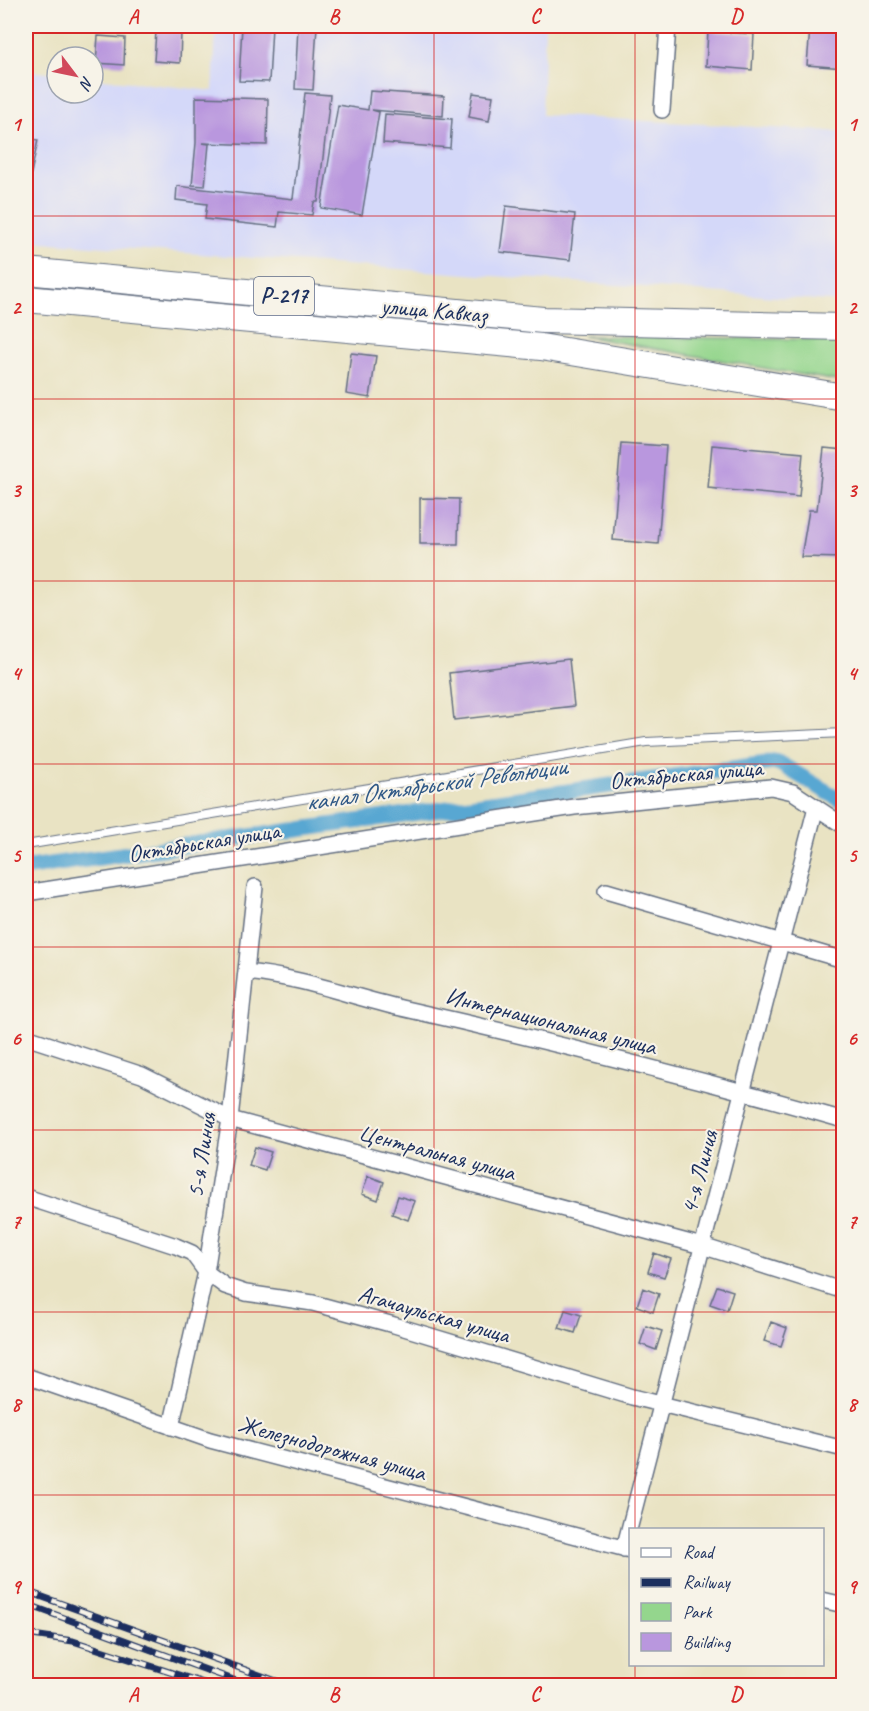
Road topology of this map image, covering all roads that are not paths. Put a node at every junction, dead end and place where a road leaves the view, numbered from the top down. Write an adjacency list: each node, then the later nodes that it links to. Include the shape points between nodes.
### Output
1 (668, 26): 2 (street)
2 (662, 110)
3 (26, 271): 5 (highway, улица Кавказ / Р-217, via 543,320)
4 (26, 299): 6 (highway, улица Кавказ / Р-217, via 541,347)
5 (843, 327)
6 (843, 397)
7 (843, 734): 10 (lane, via 646,742)
8 (816, 807): 9 (street, Октябрьская улица); 13 (street, Октябрьская улица, via 793,792 771,787 574,807); 14 (street, 4-я Линия)
9 (843, 826)
10 (26, 845)
11 (255, 887): 16 (street, 5-я Линия)
12 (606, 891): 14 (street)
13 (26, 893)
14 (783, 942): 15 (street); 18 (street, 4-я Линия)
15 (843, 960)
16 (246, 972): 18 (street, Интернациональная улица, via 296,978 360,999); 19 (street, 5-я Линия)
17 (26, 1037): 19 (street, Центральная улица, via 142,1075)
18 (744, 1092): 20 (street, Интернациональная улица); 22 (street, 4-я Линия)
19 (230, 1119): 22 (street, Центральная улица); 23 (street, 5-я Линия)
20 (843, 1120)
21 (26, 1197): 23 (street, Агачаульская улица, via 176,1246 192,1253)
22 (702, 1246): 24 (street, Центральная улица); 26 (street, 4-я Линия)
23 (206, 1272): 26 (street, Агачаульская улица, via 225,1286 246,1293 394,1324); 27 (street, 5-я Линия)
24 (843, 1290)
25 (26, 1376): 27 (street, Железнодорожная улица)
26 (662, 1404): 28 (street, Агачаульская улица); 29 (street, 4-я Линия)
27 (171, 1427): 30 (street, Железнодорожная улица)
28 (843, 1449)
29 (632, 1528)
30 (627, 1550)
31 (824, 1600): 32 (street)
32 (843, 1605)

